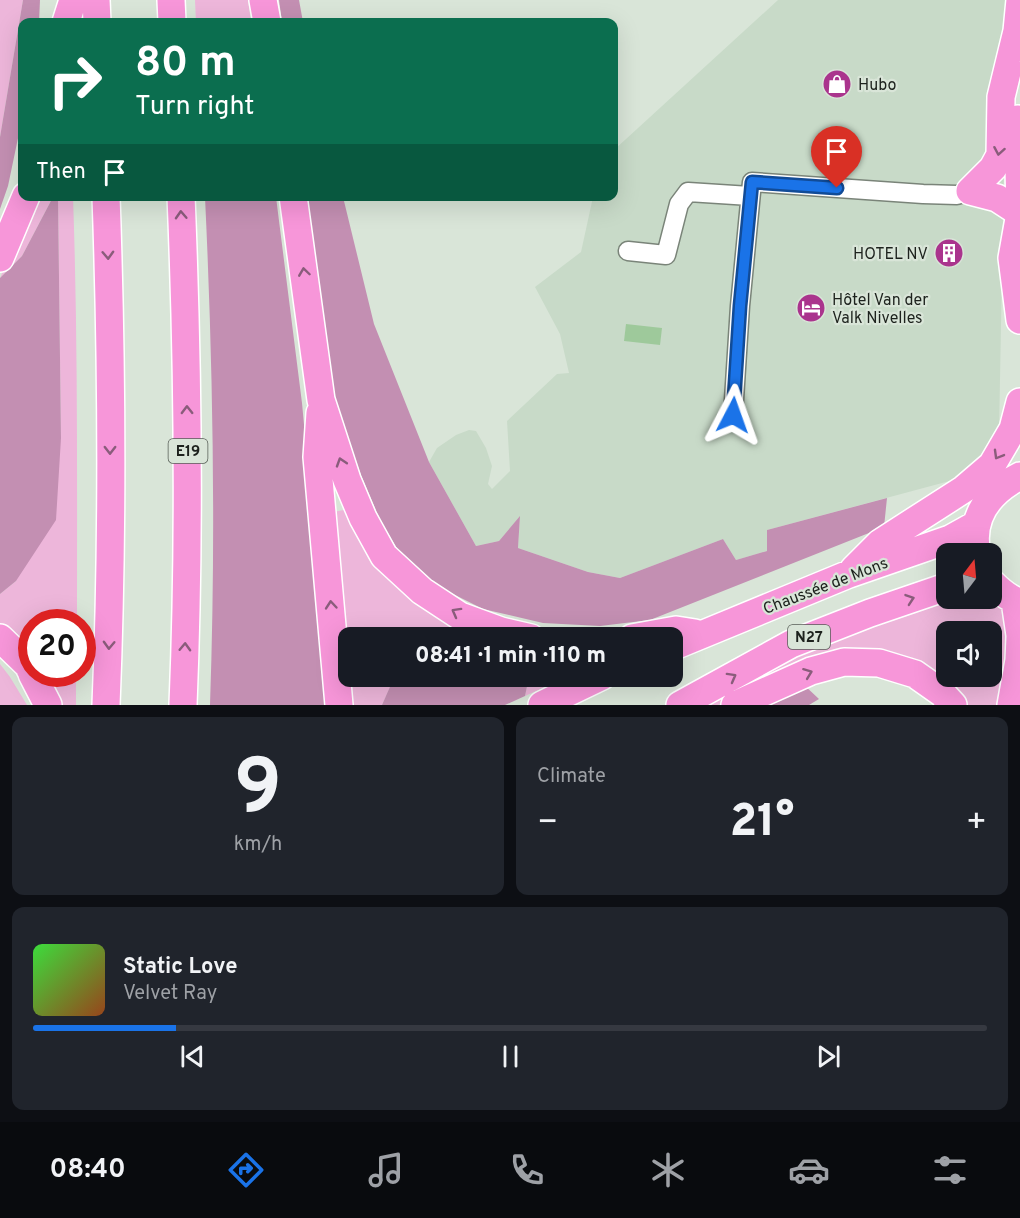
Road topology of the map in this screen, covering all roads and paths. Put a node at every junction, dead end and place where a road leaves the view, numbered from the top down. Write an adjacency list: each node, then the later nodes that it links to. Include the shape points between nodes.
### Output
1 (73, 0): 6 (highway)
2 (96, 0): 7 (highway)
3 (171, 0): 8 (highway)
4 (263, 0): 9 (highway)
5 (1020, 0): 10 (highway)
6 (67, 18)
7 (97, 18)
8 (172, 18)
9 (266, 18)
10 (1017, 32): 11 (highway, one-way to 11, via 1001,97 1000,156); 17 (highway)
11 (970, 191): 12 (lane, via 957,195 923,194 752,182); 17 (highway, via 997,198)
12 (750, 196): 18 (lane, via 688,192 679,204 666,255); 23 (lane)
13 (24, 201): 19 (highway)
14 (106, 201): 41 (highway, one-way to 41, via 110,614)
15 (181, 201): 42 (highway, E19, one-way to 15, via 188,441)
16 (294, 201): 21 (highway, one-way to 16)
17 (1020, 214): 20 (highway, via 1012,258)
18 (628, 251)
19 (0, 258)
20 (1020, 320)
21 (321, 400): 31 (highway, one-way to 21, via 460,616 422,591 384,556 347,480); 43 (highway, one-way to 21, via 317,457)
22 (1020, 402): 27 (highway, one-way to 27, via 1013,429 992,465 964,489 880,543)
23 (733, 415)
24 (1020, 476): 25 (highway, via 993,494)
25 (977, 524): 26 (highway); 27 (highway, Chaussée de Mons / N27, via 950,539)
26 (975, 543)
27 (849, 574): 33 (highway, Chaussée de Mons / N27)
28 (936, 590): 45 (highway, N27, one-way to 28, via 791,644)
29 (1002, 594): 30 (highway)
30 (1017, 601): 34 (highway)
31 (490, 627)
32 (683, 631): 33 (highway)
33 (702, 634): 36 (highway, Chaussée de Mons / N27)
34 (1020, 636): 48 (highway)
35 (0, 638): 37 (highway)
36 (683, 642)
37 (18, 655)
38 (39, 687): 40 (highway)
39 (579, 687): 44 (highway)
40 (48, 705)
41 (106, 705)
42 (183, 705)
43 (339, 705)
44 (542, 705)
45 (680, 705)
46 (735, 705): 47 (highway, one-way to 47, via 811,671 844,662 879,663 915,674)
47 (953, 705)
48 (1011, 705)

